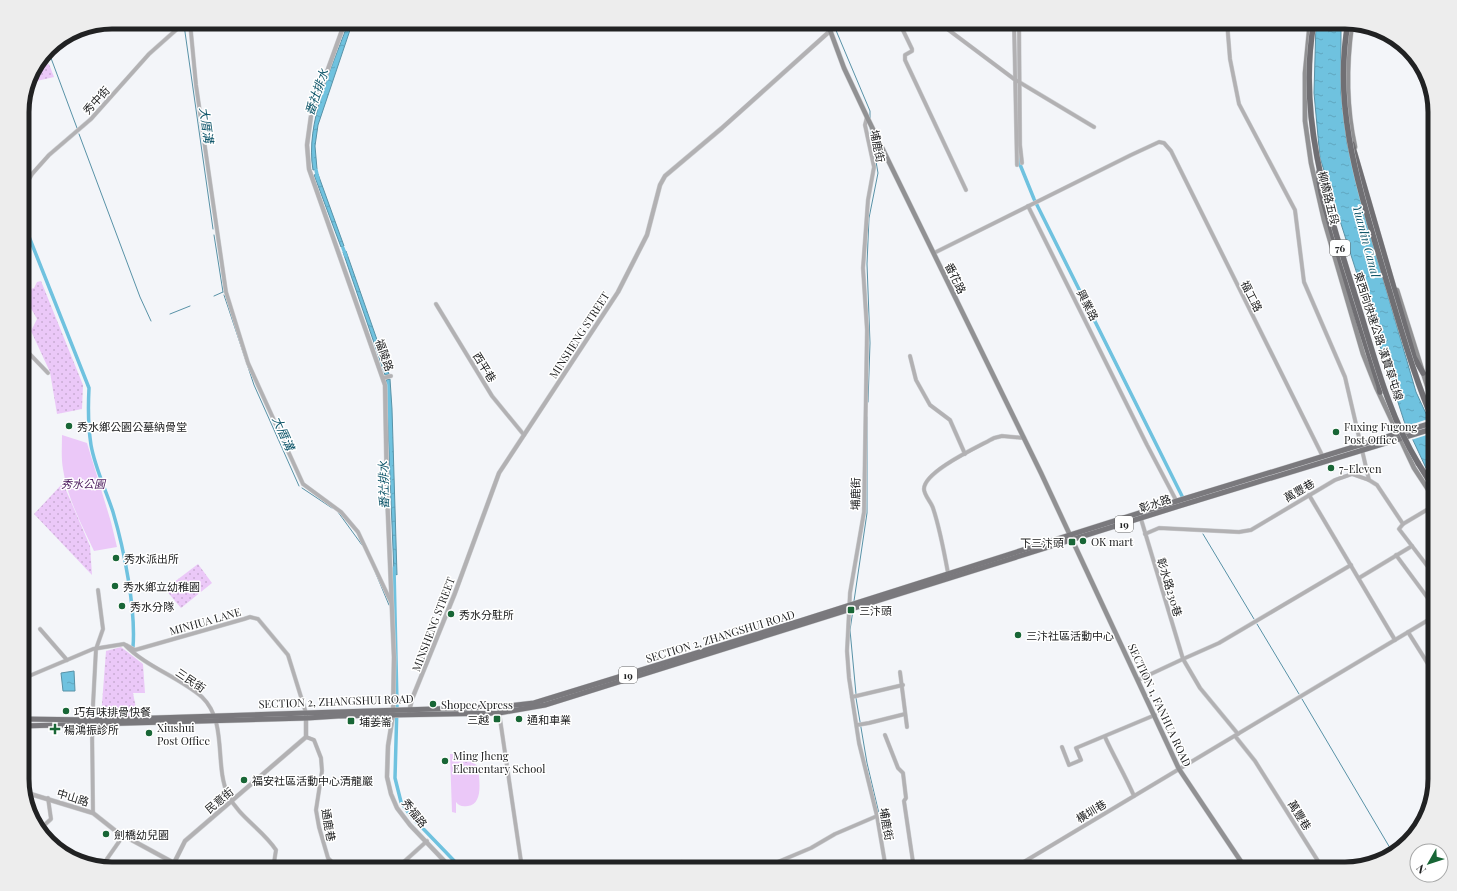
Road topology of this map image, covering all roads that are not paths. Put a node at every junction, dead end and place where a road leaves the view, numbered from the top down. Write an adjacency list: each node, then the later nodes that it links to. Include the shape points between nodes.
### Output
1 (176, 29): 21 (street, 秀中街, via 149,54 90,119 49,155)
2 (191, 29): 64 (street, via 196,85 226,292 248,363 303,484 341,512 358,532)
3 (343, 29): 31 (street, 福陵路, via 312,116 307,145 309,169)
4 (902, 29): 22 (street, via 912,49 904,56 905,60)
5 (948, 29): 14 (street)
6 (1014, 29): 14 (street)
7 (1019, 29): 14 (street)
8 (1228, 29): 41 (street, via 1230,59 1239,104 1295,210 1304,282 1345,378)
9 (1309, 29): 33 (main road, 柳橋路五段, via 1304,98 1311,163 1324,220 1363,354)
10 (1313, 29): 20 (highway, 東西向快速公路 漢寶草屯線 / 76, bridge, via 1311,101 1315,150)
11 (1347, 29): 15 (highway, bridge)
12 (1351, 30): 29 (main road, via 1348,55 1348,99 1354,146)
13 (831, 31): 16 (main road, 番花路, via 844,68); 38 (street, MINSHENG STREET, via 665,176 660,185 647,235 618,292)
14 (1017, 80): 17 (street); 18 (street); 19 (street)
15 (1343, 100): 29 (highway, bridge, via 1361,176 1408,337 1414,357); 34 (highway, bridge, via 1347,133 1358,181 1396,311)
16 (867, 117): 24 (main road, 番花路); 65 (street, 埔鹿街, via 865,124 874,168 868,200 864,268 867,330 864,512 850,593)
17 (1094, 127)
18 (1022, 163)
19 (1017, 165)
20 (1320, 170): 33 (highway, bridge, via 1323,198); 44 (highway, 東西向快速公路 漢寶草屯線 / 76, bridge, via 1333,223 1383,383 1398,425)
21 (29, 179)
22 (966, 190)
23 (1028, 206): 24 (street); 43 (street, 福工路, via 1159,142 1164,143 1171,151); 48 (street, 興業路)
24 (934, 253): 39 (main road, 番花路)
25 (436, 304): 38 (street, 西平巷, via 492,396)
26 (29, 353): 28 (street)
27 (910, 356): 42 (street, via 916,380 930,405 949,417)
28 (48, 373)
29 (1423, 373): 32 (main road)
30 (391, 376): 31 (street)
31 (383, 378): 64 (street, 福陵路, via 387,425)
32 (1428, 389)
33 (1380, 392): 37 (main road, 柳橋路五段)
34 (1428, 408)
35 (1428, 427): 37 (main road, 19)
36 (1428, 429): 40 (main road, 19)
37 (1396, 433): 40 (main road, 柳橋路五段); 41 (main road, 彰水路 / 19)
38 (524, 435): 82 (street, MINSHENG STREET, via 499,473 491,491 455,594)
39 (1024, 438): 42 (street, via 1002,436); 53 (main road, 番花路)
40 (1399, 439): 41 (main road, 彰水路 / 19); 46 (main road, 柳橋路五段)
41 (1361, 448): 43 (main road, 彰水路 / 19); 45 (street)
42 (965, 454): 60 (street, via 937,470 924,488 933,506 942,536)
43 (1324, 459): 48 (main road, 彰水路 / 19); 49 (main road, 彰水路 / 19)
44 (1428, 479)
45 (1369, 480): 47 (street, 萬豐巷, via 1352,474 1335,480); 52 (street, 萬豐巷, via 1382,491)
46 (1428, 489)
47 (1309, 495): 54 (street, 萬豐巷, via 1251,530 1239,532 1159,528); 58 (street)
48 (1177, 500): 49 (street, 興業路); 53 (main road, 彰水路 / 19)
49 (1179, 506): 51 (main road, 彰水路 / 19)
50 (1428, 509): 52 (street)
51 (1141, 519): 54 (street, 彰水路230巷); 55 (main road, 彰水路 / 19)
52 (1403, 524): 56 (street, 萬豐巷, via 1399,529)
53 (1070, 534): 55 (main road, 番花路); 60 (main road, 彰水路 / 19)
54 (1145, 534): 73 (street, 彰水路230巷)
55 (1074, 540): 65 (main road, 彰水路 / 19); 77 (main road, SECTION 1, FANHUA ROAD)
56 (1412, 546): 57 (street); 59 (street, 萬豐巷)
57 (1396, 555): 61 (street); 63 (street)
58 (1351, 565): 61 (street); 73 (street, via 1219,643)
59 (1428, 567)
60 (948, 573): 65 (main road, 彰水路 / 19)
61 (1359, 578): 69 (street)
62 (98, 590): 71 (street, via 103,629)
63 (1428, 598)
64 (392, 604): 81 (street, 福陵路)
65 (850, 607): 79 (street, 埔鹿街, via 847,651); 80 (main road, SECTION 2, ZHANGSHUI ROAD / 19, via 629,677)
66 (1428, 620): 68 (street)
67 (40, 629): 72 (street)
68 (1408, 632): 69 (street); 74 (street)
69 (1395, 640): 93 (street)
70 (124, 644): 71 (street); 84 (street, MINHUA LANE, via 135,650 250,617 258,619 288,655); 86 (street, 三民街, via 134,654 202,698)
71 (96, 649): 72 (street); 88 (street)
72 (67, 660): 76 (street)
73 (1183, 660): 77 (street); 93 (street, 萬豐巷, via 1200,688)
74 (1428, 664)
75 (900, 672): 78 (street)
76 (29, 676)
77 (1138, 680): 85 (main road, SECTION 1, FANHUA ROAD)
78 (903, 685): 79 (street); 83 (street)
79 (852, 697): 89 (street, 埔鹿街)
80 (499, 710): 82 (main road, SECTION 2, ZHANGSHUI ROAD / 19); 114 (street)
81 (393, 712): 82 (main road, SECTION 2, ZHANGSHUI ROAD / 19); 84 (main road, SECTION 2, ZHANGSHUI ROAD / 19, via 338,716); 106 (street, 秀福路, via 387,777 391,794 397,808 410,825)
82 (409, 712)
83 (905, 714): 89 (street); 91 (street)
84 (306, 715): 86 (main road, SECTION 2, ZHANGSHUI ROAD / 19); 94 (street)
85 (1155, 715): 95 (street); 97 (main road, SECTION 1, FANHUA ROAD)
86 (214, 718): 88 (main road, SECTION 2, ZHANGSHUI ROAD / 19); 101 (street, 三民街, via 225,786)
87 (29, 720): 88 (main road, SECTION 2, ZHANGSHUI ROAD / 19)
88 (92, 722): 90 (main road, SECTION 2, ZHANGSHUI ROAD / 19); 102 (street)
89 (856, 725): 103 (street, 埔鹿街)
90 (29, 726)
91 (907, 728)
92 (885, 735): 117 (street, via 898,768 903,773 906,798 904,801)
93 (1237, 735): 97 (street, 橫圳巷); 120 (street, 萬豐巷)
94 (306, 737): 101 (street, 民意街); 111 (street, 通鹿巷, via 314,740 321,758 322,771 316,810 328,858)
95 (1105, 737): 96 (street, via 1076,748 1081,760 1070,765); 99 (street)
96 (1062, 747)
97 (1179, 769): 99 (street, 橫圳巷); 119 (main road, SECTION 1, FANHUA ROAD)
98 (31, 794): 100 (street, 中山路)
99 (1134, 796): 118 (street, 橫圳巷)
100 (48, 798): 102 (street, 中山路); 104 (street, via 51,819)
101 (232, 801): 109 (street, 民意街, via 185,841); 110 (street, 三民街, via 276,850)
102 (93, 812): 105 (street, 中山路)
103 (877, 816): 115 (street); 116 (street, 埔鹿街)
104 (44, 826)
105 (123, 836): 107 (street); 108 (street, 中山路)
106 (427, 841): 112 (street); 113 (street, 秀福路)
107 (105, 861)
108 (172, 862)
109 (174, 862)
110 (274, 862)
111 (332, 862)
112 (404, 862)
113 (446, 862)
114 (521, 862)
115 (778, 862)
116 (885, 862)
117 (913, 862)
118 (1024, 862)
119 (1241, 862)
120 (1319, 862)

